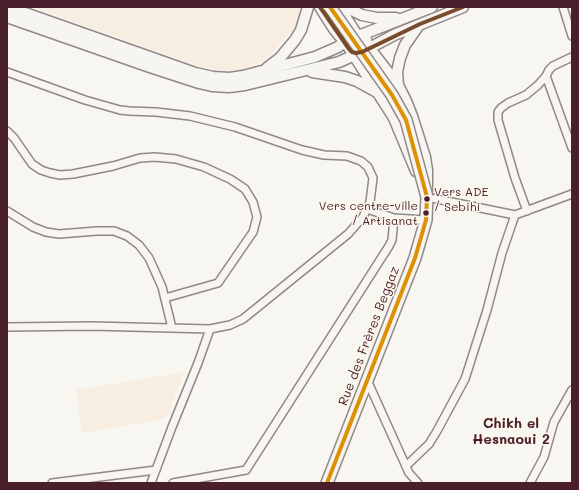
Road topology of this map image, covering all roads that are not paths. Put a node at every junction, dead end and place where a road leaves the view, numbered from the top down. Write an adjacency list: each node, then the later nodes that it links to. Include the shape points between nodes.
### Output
1 (8, 7): 17 (main road, via 195,73 230,78)
2 (308, 7): 17 (main road, via 301,30 292,45 280,58)
3 (320, 7): 14 (main road, via 334,29)
4 (330, 7): 25 (main road, Rue des Frères Beggaz, bridge, via 392,95 406,120)
5 (339, 7): 14 (main road)
6 (345, 7): 11 (main road, via 376,18)
7 (432, 7): 11 (main road)
8 (463, 7): 12 (main road)
9 (563, 7): 13 (street)
10 (7, 16): 18 (main road, via 150,67 212,86 245,85)
11 (406, 16): 14 (main road)
12 (420, 24): 14 (main road); 20 (main road, via 404,45 397,72)
13 (572, 36)
14 (357, 45): 17 (main road); 18 (main road, via 339,62); 20 (main road); 21 (main road)
15 (572, 57): 19 (street, via 553,66)
16 (7, 72): 26 (street, via 120,110 190,116 234,127 302,150 354,158 368,167 373,178)
17 (260, 72)
18 (296, 72): 21 (main road, via 321,72 345,77)
19 (546, 76): 23 (street); 28 (street, via 526,95 508,103 498,112 498,120)
20 (398, 85): 25 (main road, via 412,116 425,157)
21 (379, 93): 25 (main road, via 394,118)
22 (7, 131): 32 (street, via 32,164 50,173 73,174 140,158 155,157 176,159 210,170 230,179 245,190 253,202 257,217 253,232 218,283)
23 (572, 148)
24 (572, 194): 28 (street)
25 (427, 197): 29 (street); 31 (main road, Rue des Frères Beggaz)
26 (367, 209): 30 (street); 35 (street, via 348,234 243,319)
27 (7, 211): 32 (street, via 46,232 59,234 114,231 127,236 139,245 149,258)
28 (527, 211): 29 (street)
29 (515, 215): 38 (street, via 465,379 429,444)
30 (394, 218): 31 (street); 43 (street, via 389,246 246,470)
31 (426, 220): 36 (main road, Rue des Frères Beggaz, via 415,258)
32 (165, 298): 34 (street)
33 (7, 327): 34 (street)
34 (172, 328): 35 (street)
35 (210, 329): 39 (street)
36 (367, 380): 38 (street); 44 (main road, Rue des Frères Beggaz)
37 (572, 390): 45 (street, via 554,422 544,457)
38 (406, 466): 40 (street)
39 (156, 470): 41 (street); 42 (street)
40 (414, 481)
41 (52, 483)
42 (151, 483)
43 (173, 483)
44 (326, 483)
45 (530, 483)

